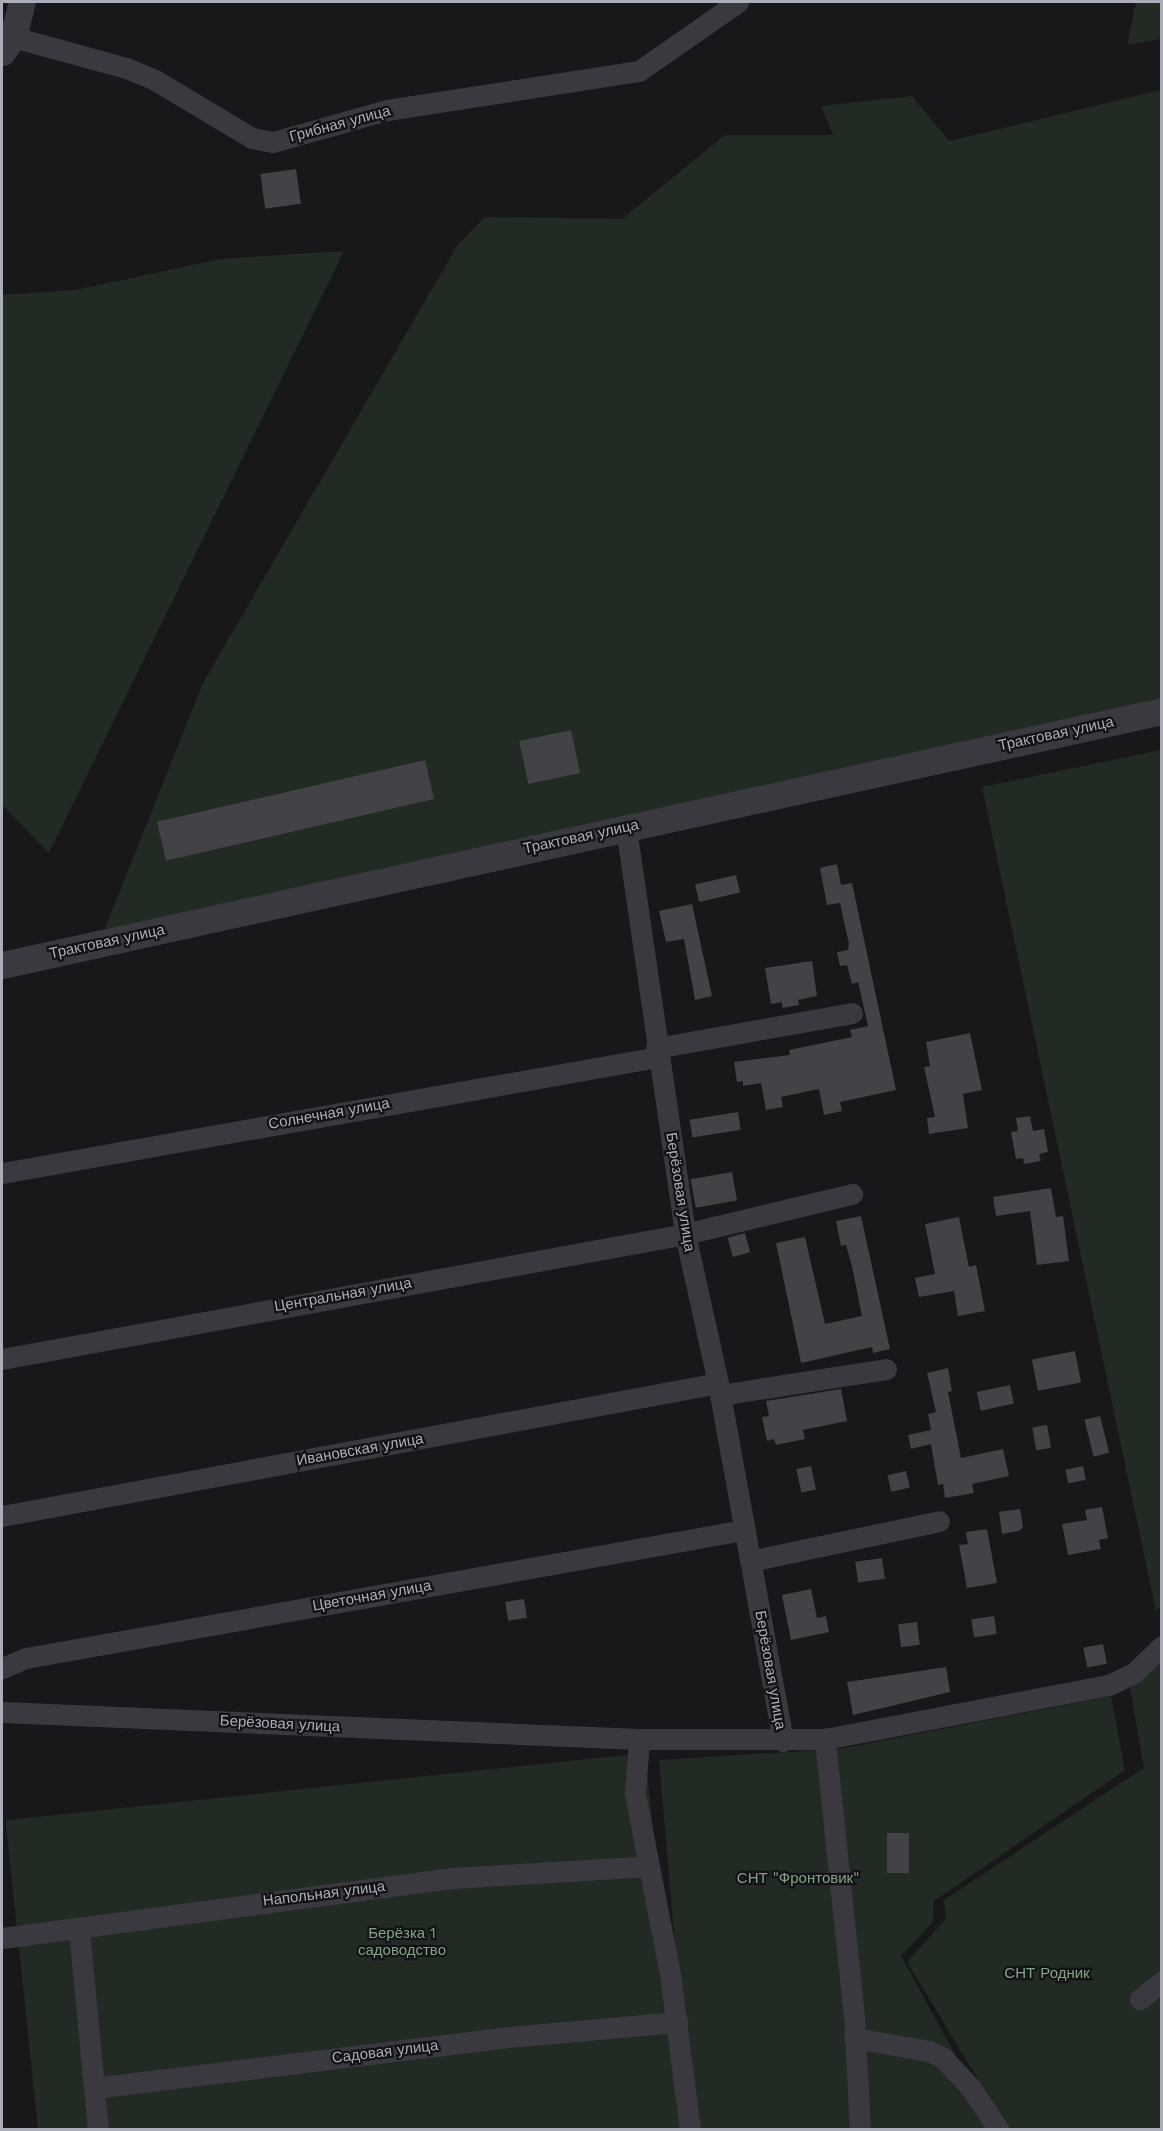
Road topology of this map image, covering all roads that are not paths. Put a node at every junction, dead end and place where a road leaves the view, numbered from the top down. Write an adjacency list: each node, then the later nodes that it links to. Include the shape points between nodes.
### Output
1 (22, 2): 3 (street)
2 (738, 2): 3 (street, Грибная улица, via 639,71 387,110 273,142 252,138 155,80 126,68)
3 (7, 45)
4 (1161, 711): 5 (street, Трактовая улица)
5 (626, 828): 6 (street, Трактовая улица); 8 (street, Берёзовая улица)
6 (2, 965)
7 (852, 1013): 8 (street, Солнечная улица)
8 (657, 1053): 9 (street, Солнечная улица); 11 (street, Берёзовая улица)
9 (2, 1173)
10 (852, 1194): 11 (street, Центральная улица)
11 (685, 1234): 12 (street, Центральная улица); 14 (street, Берёзовая улица)
12 (2, 1359)
13 (886, 1369): 14 (street, Ивановская улица)
14 (719, 1389): 15 (street, Ивановская улица); 17 (street, Берёзовая улица)
15 (2, 1516)
16 (939, 1521): 18 (street)
17 (744, 1530): 18 (street, Берёзовая улица); 20 (street, Цветочная улица, via 26,1658)
18 (750, 1561): 24 (street, Берёзовая улица)
19 (1161, 1646): 23 (street, via 1134,1673 1109,1685)
20 (2, 1668)
21 (2, 1712): 22 (street, Берёзовая улица)
22 (639, 1739): 24 (street, Берёзовая улица); 25 (street, via 635,1794)
23 (825, 1739): 24 (street); 31 (street)
24 (783, 1741)
25 (647, 1866): 26 (street, Напольная улица, via 453,1878 157,1915); 30 (street)
26 (79, 1930): 27 (street, Напольная улица); 32 (street)
27 (2, 1938)
28 (1161, 1981): 29 (street)
29 (1140, 1999)
30 (677, 2022): 32 (street, Садовая улица, via 520,2036); 34 (street)
31 (854, 2038): 35 (street); 36 (street, via 929,2051 942,2057 972,2088)
32 (94, 2088): 33 (street)
33 (99, 2130)
34 (690, 2130)
35 (860, 2130)
36 (999, 2130)

